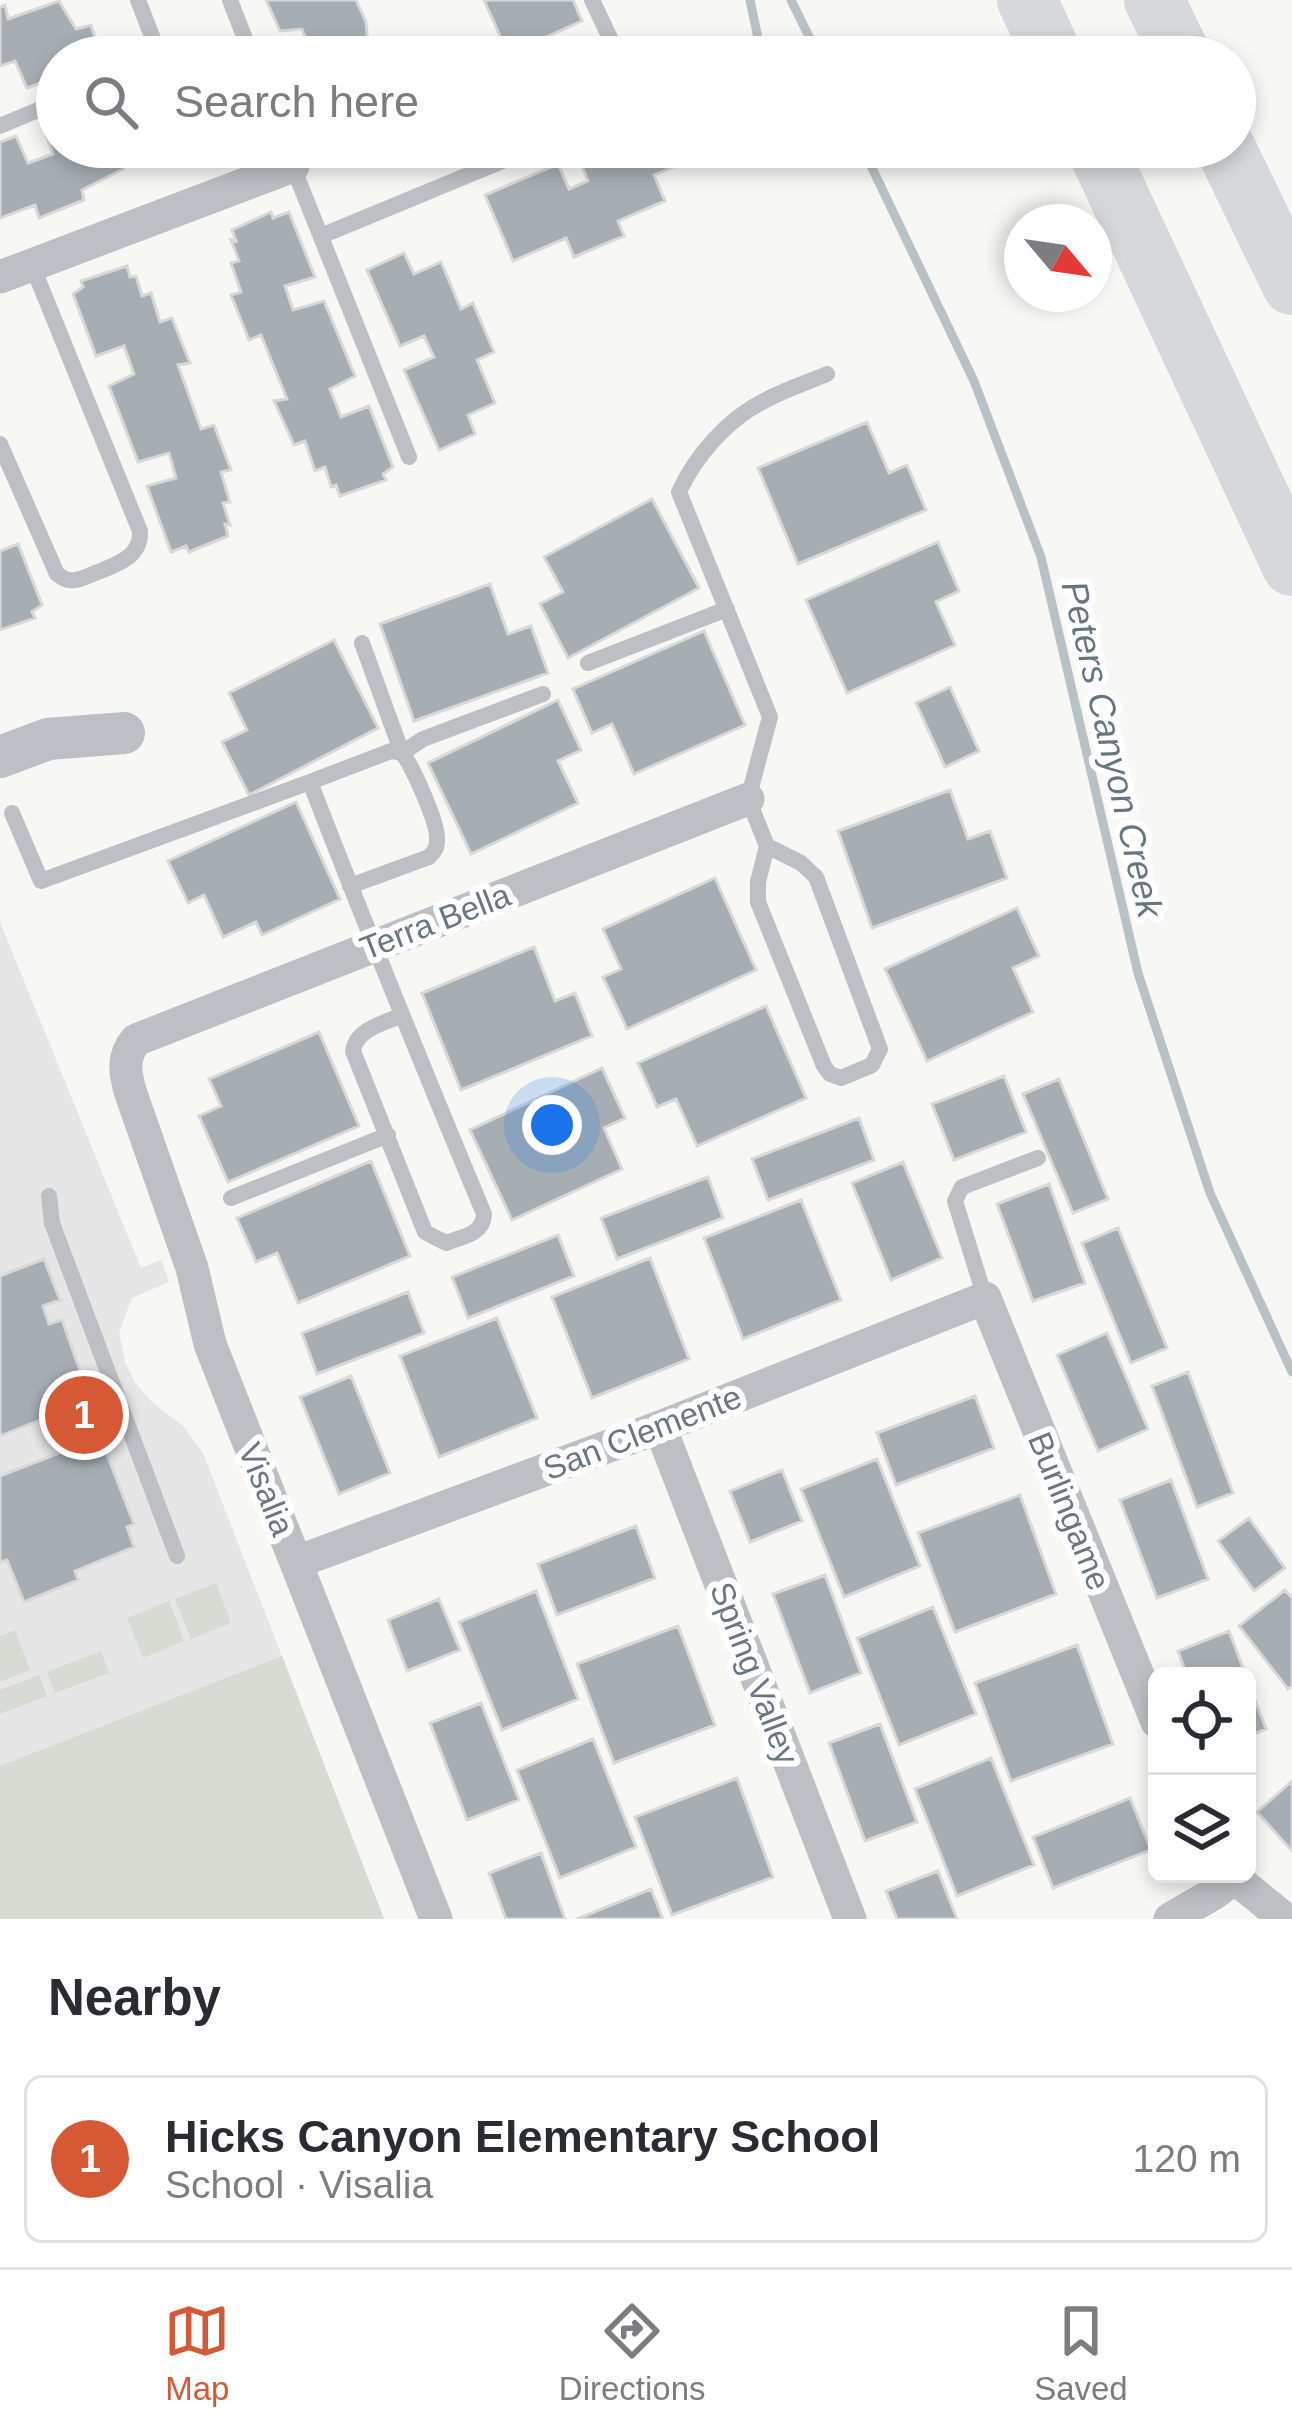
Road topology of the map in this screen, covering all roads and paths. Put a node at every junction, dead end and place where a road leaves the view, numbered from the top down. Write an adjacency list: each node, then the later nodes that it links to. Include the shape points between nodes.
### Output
1 (138, 0): 6 (lane)
2 (230, 0): 7 (lane)
3 (592, 0): 8 (lane)
4 (1027, 0): 9 (highway)
5 (1154, 0): 10 (highway)
6 (152, 36)
7 (243, 36)
8 (609, 36)
9 (1043, 36)
10 (1172, 36)
11 (36, 111): 12 (lane)
12 (0, 126)
13 (261, 168): 19 (street)
14 (294, 168): 18 (lane)
15 (485, 168): 18 (lane)
16 (1106, 168): 25 (highway)
17 (1235, 168): 21 (highway)
18 (321, 236): 24 (lane)
19 (32, 265): 20 (street); 23 (lane, via 140,531 134,553 78,580 57,574)
20 (0, 277)
21 (1292, 285)
22 (827, 374): 26 (lane, via 760,402 722,432 679,492)
23 (0, 444)
24 (409, 457)
25 (1292, 566)
26 (727, 609): 28 (lane); 34 (lane, via 770,717)
27 (362, 643): 31 (lane)
28 (588, 664)
29 (543, 694): 31 (lane)
30 (124, 733): 32 (street, via 48,739)
31 (402, 753): 33 (lane); 37 (lane, via 437,846 429,857)
32 (0, 757)
33 (310, 782): 35 (lane, via 41,881); 37 (lane)
34 (748, 799): 36 (lane); 38 (street, Terra Bella)
35 (11, 813)
36 (767, 846): 36 (lane, via 816,877 880,1049 872,1065 841,1078 824,1066 758,902)
37 (350, 886): 38 (lane)
38 (373, 946): 39 (lane); 40 (street, Terra Bella, via 136,1040)
39 (402, 1015): 41 (lane, via 360,1034 353,1051); 41 (lane, via 484,1214 478,1231 446,1243 425,1232)
40 (128, 1052): 48 (street, Visalia, via 130,1091 210,1344)
41 (388, 1135): 44 (lane)
42 (1038, 1158): 45 (lane, via 962,1187 955,1202)
43 (50, 1196): 47 (lane, via 52,1223)
44 (231, 1198)
45 (985, 1298): 46 (street, San Clemente); 49 (street, Burlingame)
46 (659, 1427): 48 (street, San Clemente); 53 (street, Spring Valley)
47 (177, 1556)
48 (296, 1562): 52 (street, Visalia)
49 (1148, 1700)
50 (1225, 1883): 54 (street)
51 (1241, 1883): 55 (street)
52 (436, 1919)
53 (850, 1919)
54 (1170, 1919)
55 (1285, 1919)

